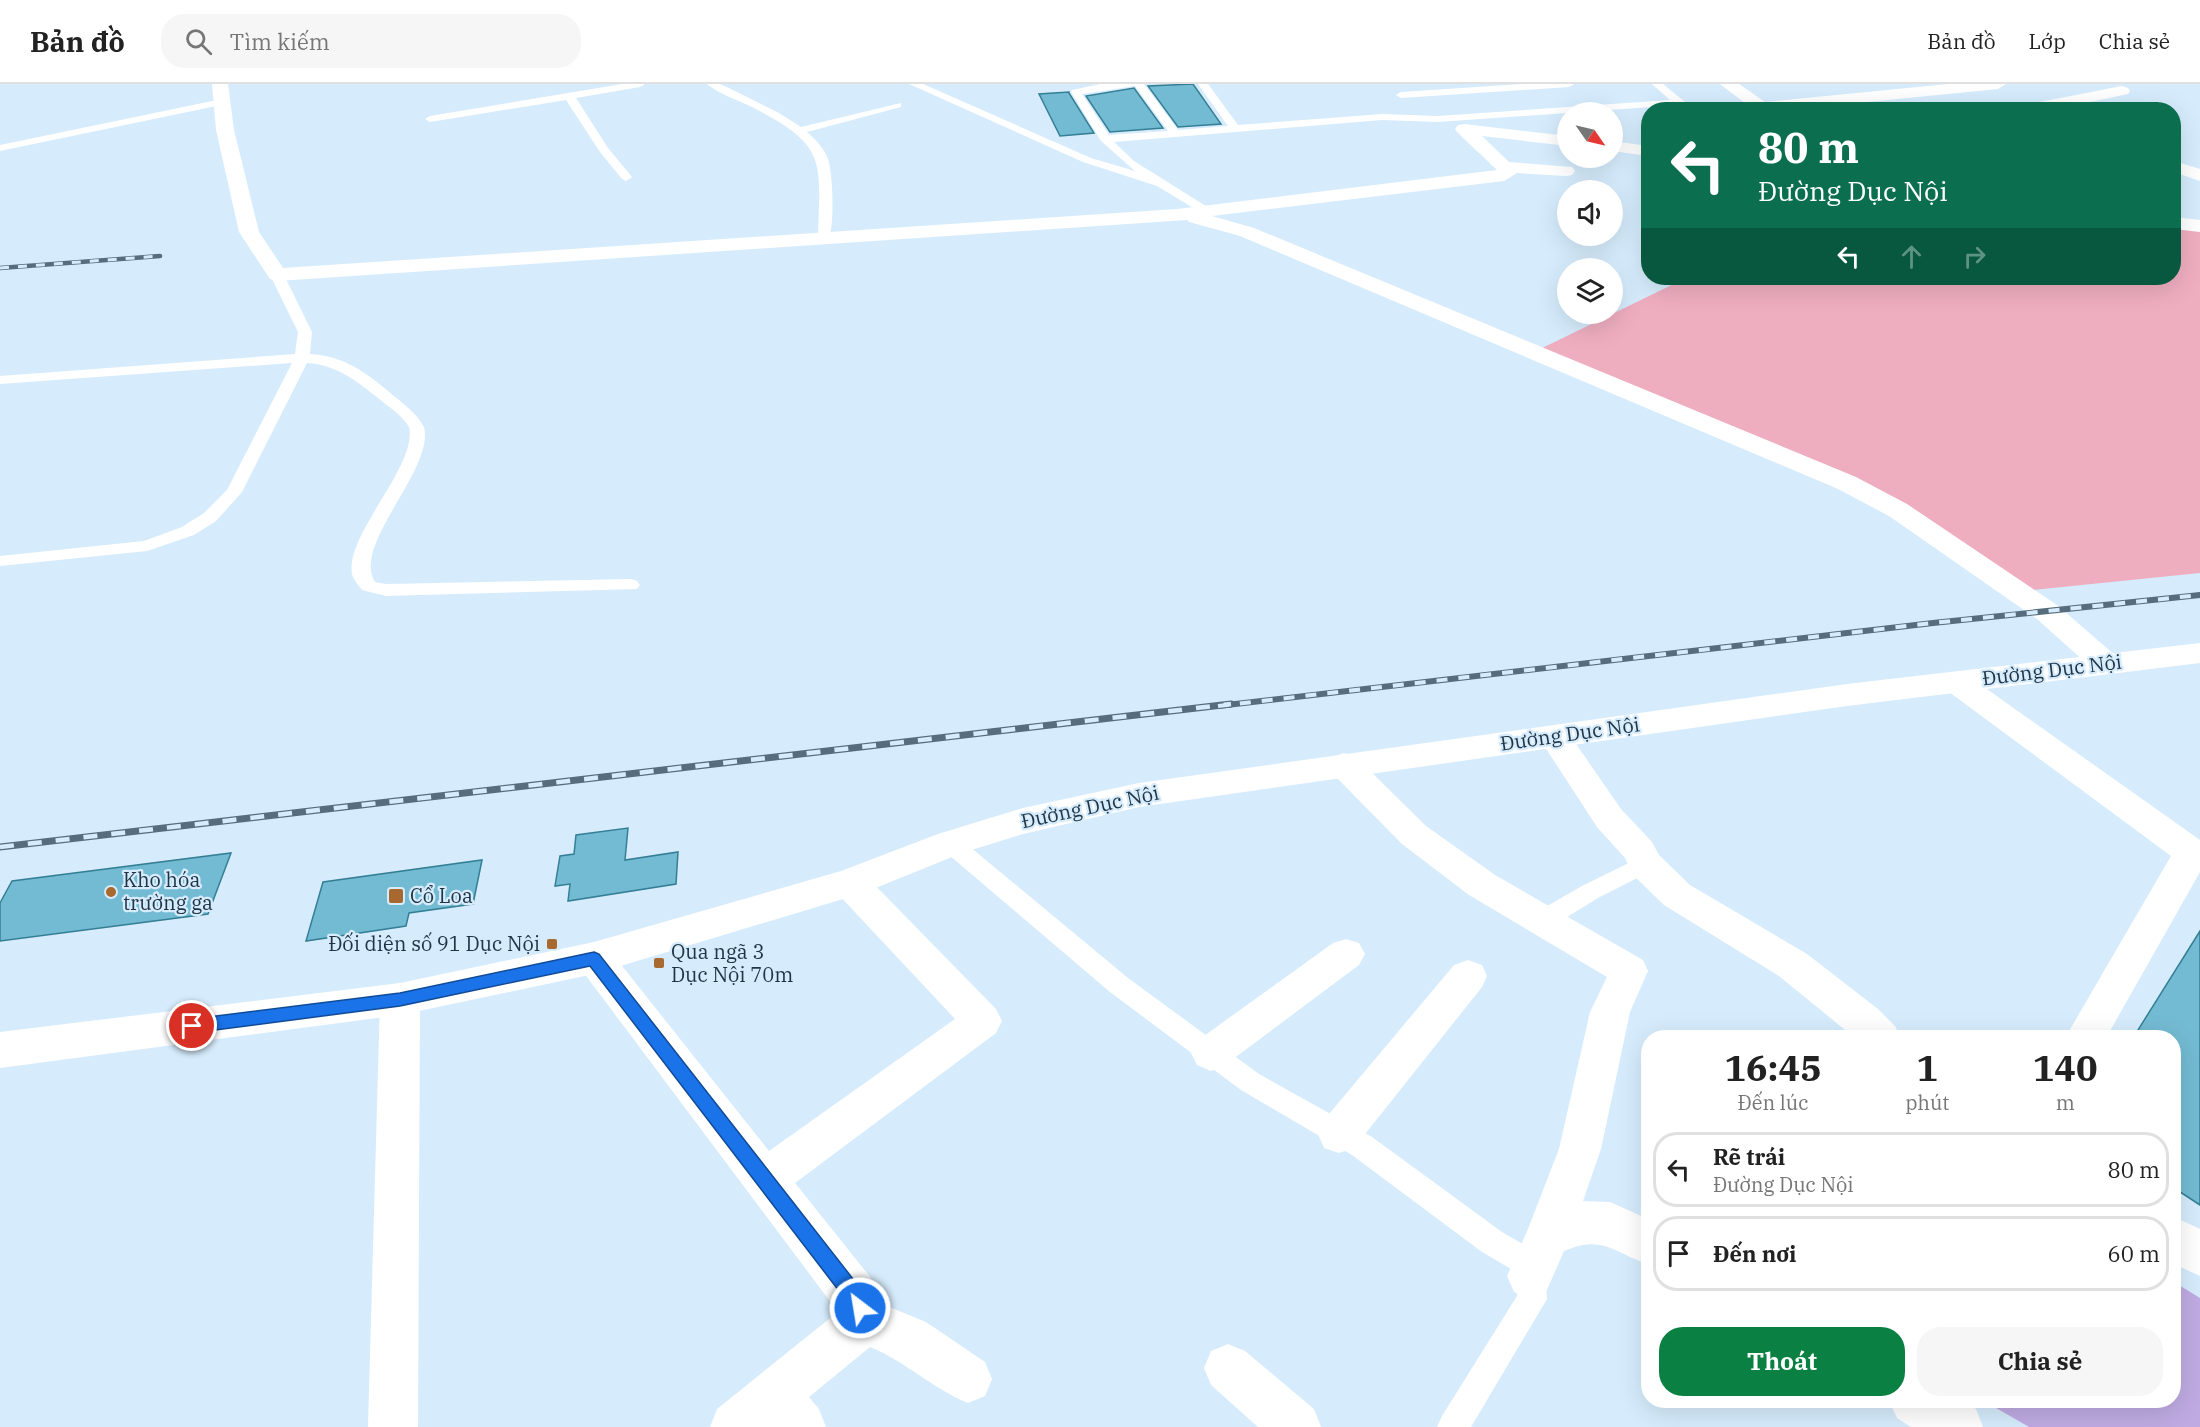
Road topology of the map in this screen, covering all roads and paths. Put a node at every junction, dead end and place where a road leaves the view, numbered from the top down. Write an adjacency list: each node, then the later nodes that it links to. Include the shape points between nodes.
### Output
1 (640, 84): 17 (lane)
2 (712, 84): 30 (lane)
3 (914, 84): 43 (lane, via 1087,160)
4 (1132, 84): 33 (lane, via 1076,92)
5 (1139, 84): 31 (lane)
6 (1203, 84): 28 (lane)
7 (1390, 84): 16 (lane)
8 (1569, 84): 13 (lane)
9 (1657, 84): 18 (lane)
10 (1758, 84): 12 (street)
11 (1998, 84): 20 (street)
12 (1730, 86): 19 (street)
13 (1454, 88): 16 (lane); 24 (lane)
14 (224, 89): 35 (lane); 49 (street, via 225,130 249,232)
15 (2122, 91): 21 (street)
16 (1401, 95): 25 (lane)
17 (569, 96): 26 (lane); 42 (lane)
18 (1680, 102)
19 (1755, 102)
20 (1823, 102)
21 (2065, 102)
22 (897, 105): 30 (lane)
23 (1641, 105): 24 (lane)
24 (1486, 116): 27 (lane)
25 (1423, 118): 27 (lane); 28 (lane, via 1382,117)
26 (430, 119)
27 (1438, 119): 29 (lane); 32 (lane)
28 (1235, 128): 31 (lane)
29 (1464, 129): 34 (street); 38 (street)
30 (800, 131): 48 (lane, via 818,147 823,162)
31 (1175, 133): 33 (lane)
32 (1283, 133)
33 (1106, 139): 43 (lane)
34 (1557, 140)
35 (0, 148)
36 (1623, 148): 37 (street)
37 (1641, 150)
38 (1506, 167): 40 (street); 44 (street, via 1509,172 1504,175)
39 (2181, 168): 41 (street)
40 (1566, 171)
41 (2200, 175)
42 (626, 177)
43 (1157, 182): 44 (lane)
44 (1205, 211): 45 (street)
45 (1177, 215): 48 (street); 55 (street, via 1246,232 1847,483 1898,510 2047,612)
46 (2181, 224): 47 (street)
47 (2200, 226)
48 (824, 238): 49 (street)
49 (277, 275): 50 (lane, via 305,332)
50 (302, 358): 51 (lane); 52 (lane, via 234,492 210,517 188,531 147,546); 53 (lane, via 349,366 412,421 418,433 415,453 388,500 360,563 361,579 369,587 386,590)
51 (0, 380)
52 (0, 561)
53 (631, 585)
54 (2200, 653): 55 (street, Đường Dục Nội)
55 (2105, 663): 56 (street, Đường Dục Nội)
56 (1956, 682): 57 (street, Đường Dục Nội); 60 (street)
57 (1554, 736): 58 (street, Đường Dục Nội); 61 (street, via 1609,818 1640,851)
58 (1344, 765): 59 (street, Đường Dục Nội, via 1139,795 1023,821); 63 (street, via 1414,835 1482,885)
59 (950, 843): 62 (street, Đường Dục Nội); 71 (lane, via 1119,985)
60 (2196, 856): 69 (street)
61 (1645, 864): 63 (lane); 68 (street, via 1677,895 1793,965)
62 (850, 883): 65 (street, Đường Dục Nội); 73 (street, via 982,1021)
63 (1543, 920): 74 (street, via 1629,971 1610,1012 1580,1149)
64 (1346, 954): 71 (street)
65 (594, 958): 67 (street, Đường Dục Nội); 73 (street)
66 (1468, 976): 72 (street)
67 (400, 999): 70 (street, Đường Dục Nội); 83 (street)
68 (1873, 1030)
69 (2090, 1030)
70 (0, 1050)
71 (1211, 1053): 72 (lane, via 1250,1082)
72 (1339, 1134): 78 (lane, via 1400,1172 1492,1242 1521,1259)
73 (765, 1179): 79 (street, via 858,1300)
74 (1548, 1236): 75 (street, via 1590,1221 1610,1222); 78 (street)
75 (1641, 1238)
76 (2181, 1243): 77 (street)
77 (2200, 1254)
78 (1530, 1276): 86 (lane, via 1532,1299)
79 (858, 1318): 81 (street, via 909,1339); 82 (street, via 854,1329)
80 (1228, 1368): 85 (street)
81 (969, 1379)
82 (788, 1410): 84 (street)
83 (393, 1427)
84 (735, 1427)
85 (1296, 1427)
86 (1453, 1427)

